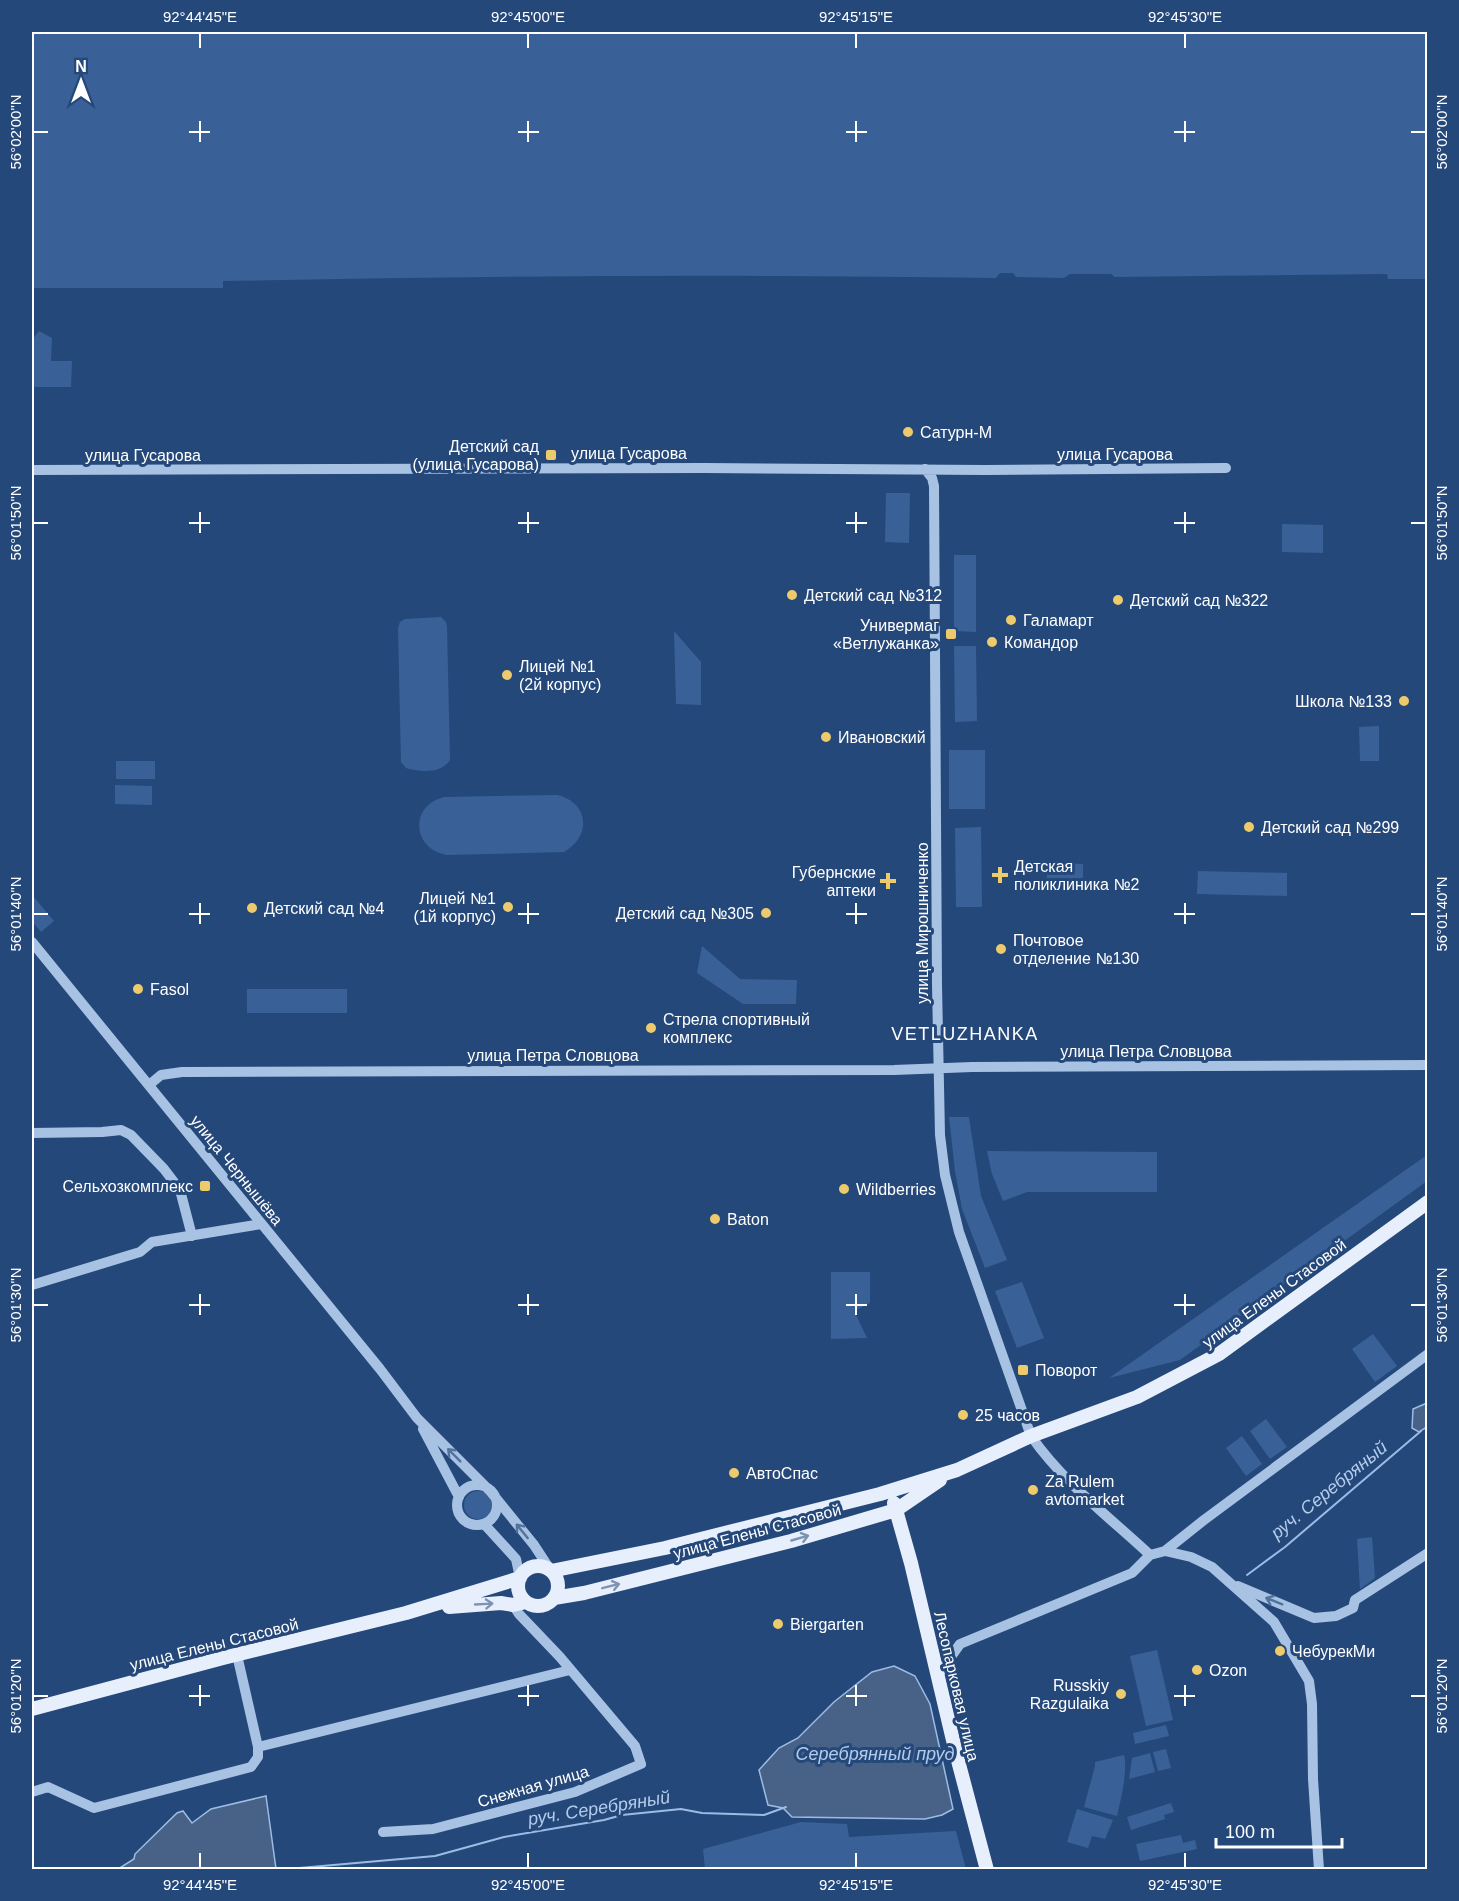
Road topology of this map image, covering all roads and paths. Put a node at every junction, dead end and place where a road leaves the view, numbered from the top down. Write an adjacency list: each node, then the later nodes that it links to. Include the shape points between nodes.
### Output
1 (1226, 468): 3 (street, улица Гусарова)
2 (32, 470): 3 (street, улица Гусарова)
3 (925, 470): 6 (street, улица Мирошниченко, via 934,486)
4 (32, 942): 7 (street, улица Чернышёва)
5 (1428, 1065): 6 (street, улица Петра Словцова)
6 (939, 1069): 7 (street, улица Петра Словцова, via 182,1072 161,1075); 15 (street, улица Мирошниченко, via 942,1155 958,1232)
7 (149, 1085): 10 (street, улица Чернышёва)
8 (32, 1133): 11 (street, via 121,1130 131,1135 180,1190)
9 (1428, 1202): 15 (main road, улица Елены Стасовой, via 1219,1354 1137,1397)
10 (261, 1224): 11 (street); 14 (street, улица Чернышёва)
11 (192, 1236): 12 (street, via 152,1242 140,1252)
12 (32, 1285)
13 (1428, 1354): 22 (street)
14 (417, 1418): 17 (street, улица Чернышёва, one-way to 14); 19 (street, улица Чернышёва)
15 (1031, 1436): 16 (main road, улица Елены Стасовой); 24 (street, via 1056,1468)
16 (957, 1470): 18 (main road, улица Елены Стасовой); 20 (main road, улица Елены Стасовой)
17 (491, 1492): 19 (street, via 476,1484 464,1489); 21 (street, via 498,1509 492,1520); 25 (street, улица Чернышёва, one-way to 17)
18 (880, 1494): 20 (main road, via 893,1502); 25 (main road, улица Елены Стасовой, via 664,1548)
19 (459, 1497): 21 (street, улица Чернышёва, via 457,1506 462,1519 474,1526)
20 (896, 1510): 28 (main road, улица Елены Стасовой, one-way to 20, via 780,1544); 33 (main road, Лесопарковая улица)
21 (484, 1524): 26 (street, улица Чернышёва, via 516,1559)
22 (1166, 1551): 24 (street); 27 (street, via 1212,1567)
23 (1428, 1553): 27 (street, one-way to 27, via 1354,1600 1353,1608 1336,1617 1314,1618)
24 (1150, 1555): 33 (street, via 1131,1574 960,1644)
25 (551, 1571): 26 (main road, via 534,1567); 28 (main road, via 558,1587)
26 (520, 1578): 29 (main road); 30 (main road, улица Елены Стасовой)
27 (1233, 1584): 39 (street, via 1274,1622 1309,1681)
28 (554, 1598): 29 (main road, via 544,1605)
29 (520, 1603): 30 (main road, улица Елены Стасовой, one-way to 29, via 466,1604); 32 (street, Снежная улица, via 519,1614)
30 (405, 1613): 31 (main road, улица Елены Стасовой)
31 (237, 1655): 34 (main road, улица Елены Стасовой); 35 (street)
32 (570, 1670): 35 (street); 37 (street, Снежная улица, via 635,1746 641,1764 575,1792 433,1829)
33 (938, 1675): 38 (main road, Лесопарковая улица)
34 (32, 1709)
35 (258, 1747): 36 (street, via 258,1757 251,1767 94,1808 48,1787)
36 (32, 1792)
37 (382, 1832)
38 (987, 1869)
39 (1319, 1869)

